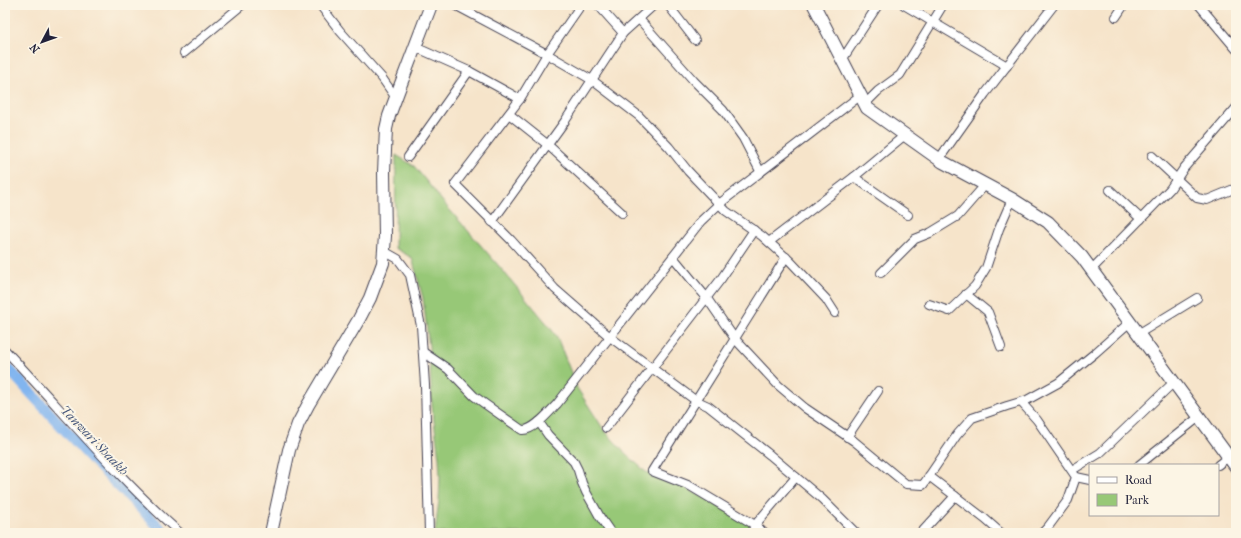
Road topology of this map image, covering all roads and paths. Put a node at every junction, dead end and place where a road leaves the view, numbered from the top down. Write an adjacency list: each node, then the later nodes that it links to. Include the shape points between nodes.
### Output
1 (242, 5): 23 (street)
2 (320, 5): 29 (street)
3 (431, 5): 21 (main road)
4 (455, 5): 24 (street)
5 (581, 5): 24 (street)
6 (598, 5): 19 (street)
7 (654, 5): 17 (street)
8 (668, 5): 20 (street)
9 (814, 5): 25 (main road)
10 (878, 5): 25 (street)
11 (904, 5): 18 (street)
12 (943, 5): 18 (street)
13 (1054, 5): 26 (street)
14 (1124, 5): 16 (street)
15 (1199, 5): 22 (street)
16 (1116, 18)
17 (638, 19): 19 (street); 39 (street, via 723,110 743,138)
18 (932, 22): 26 (street); 31 (street, via 900,75)
19 (623, 33): 28 (street)
20 (695, 40)
21 (415, 47): 27 (street); 29 (main road)
22 (1236, 49)
23 (184, 53)
24 (547, 54): 28 (street); 30 (street)
25 (842, 60): 31 (main road)
26 (1007, 66): 38 (street)
27 (469, 72): 30 (street); 37 (street)
28 (592, 80): 35 (street); 46 (street, via 639,116)
29 (396, 98): 53 (main road, via 386,129 384,151)
30 (520, 99): 33 (street)
31 (863, 99): 34 (main road, via 867,108); 39 (street)
32 (1236, 108): 41 (street)
33 (509, 114): 35 (street); 50 (street, via 454,184)
34 (905, 135): 38 (main road); 40 (street)
35 (548, 145): 47 (street); 50 (street)
36 (1152, 156): 41 (street)
37 (408, 157)
38 (938, 159): 42 (main road)
39 (760, 172): 46 (street)
40 (854, 177): 48 (street); 52 (street)
41 (1177, 179): 43 (street, via 1197,198 1207,200); 49 (street)
42 (985, 184): 45 (main road); 57 (street, via 958,216 916,239)
43 (1236, 188)
44 (1110, 190): 49 (street)
45 (1012, 199): 56 (main road, via 1048,222); 58 (street, via 986,268 975,286)
46 (719, 204): 51 (street); 54 (street)
47 (622, 213)
48 (908, 215)
49 (1141, 219): 56 (street)
50 (492, 222): 65 (street, via 555,289)
51 (754, 230): 52 (street); 59 (street)
52 (769, 242): 55 (street)
53 (384, 251): 69 (street, via 398,259 410,275 421,326); 91 (main road, via 383,263 370,298 298,424 289,450)
54 (674, 256): 59 (street); 65 (street)
55 (786, 257): 62 (street, via 826,299); 66 (street)
56 (1091, 270): 63 (main road)
57 (881, 273)
58 (966, 294): 61 (street, via 949,310); 67 (street, via 988,312)
59 (706, 298): 66 (street); 70 (street)
60 (1197, 298): 64 (street)
61 (929, 304)
62 (835, 313)
63 (1130, 322): 64 (main road); 74 (street, via 1058,383)
64 (1138, 334): 71 (main road)
65 (610, 337): 70 (street); 76 (street, via 557,404)
66 (735, 339): 73 (street); 78 (street, via 778,385 805,408)
67 (1001, 348)
68 (5, 350): 90 (street, via 106,460)
69 (423, 352): 76 (street, via 448,369 474,396 522,430 526,431); 92 (street)
70 (652, 368): 73 (street); 77 (street)
71 (1174, 382): 75 (main road); 83 (street, via 1100,453)
72 (878, 391): 78 (street)
73 (696, 400): 85 (street, via 708,406); 88 (street, via 652,471 690,486)
74 (1021, 402): 83 (street, via 1037,420); 84 (street, via 972,418)
75 (1199, 417): 79 (main road); 80 (street)
76 (539, 422): 93 (street, via 548,436 574,462 586,492)
77 (606, 428)
78 (847, 437): 84 (street, via 906,484 923,484)
79 (1228, 457): 81 (street); 82 (main road)
80 (1139, 464)
81 (1219, 464)
82 (1236, 467)
83 (1074, 473): 86 (street); 89 (street, via 1068,500)
84 (929, 476): 87 (street)
85 (796, 477): 88 (street); 96 (street)
86 (1089, 480)
87 (955, 496): 97 (street); 98 (street)
88 (755, 525): 94 (street); 95 (street)
89 (1048, 531)
90 (180, 533)
91 (271, 533)
92 (429, 533)
93 (611, 533)
94 (752, 533)
95 (764, 533)
96 (856, 533)
97 (921, 533)
98 (1001, 533)

